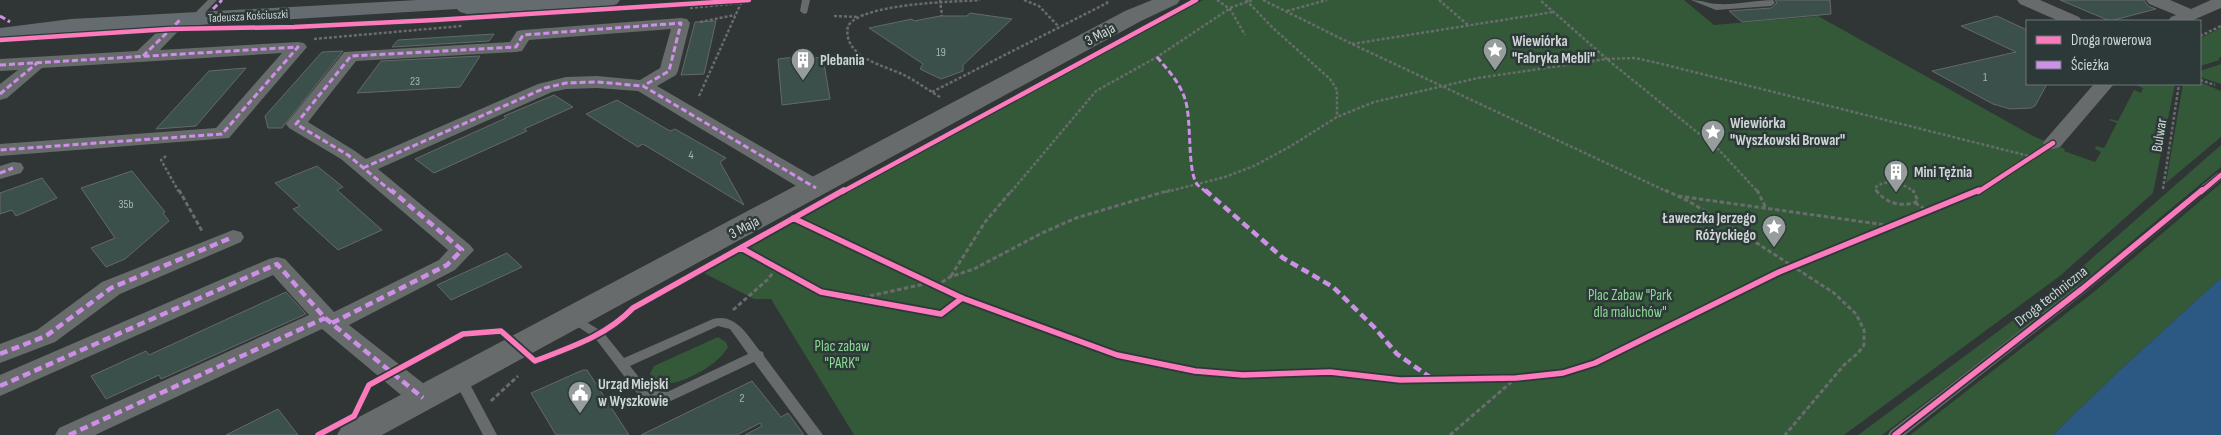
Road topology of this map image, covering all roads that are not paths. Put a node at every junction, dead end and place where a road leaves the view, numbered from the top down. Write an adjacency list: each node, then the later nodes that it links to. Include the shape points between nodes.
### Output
1 (213, 0): 15 (lane)
2 (485, 0): 11 (main road, Tadeusza Kościuszki)
3 (610, 0): 11 (main road, Tadeusza Kościuszki, via 465,8)
4 (806, 0): 13 (lane)
5 (1170, 0): 12 (street, 3 Maja, via 1153,9)
6 (1695, 0): 7 (lane, via 1716,7 1771,3)
7 (1768, 0)
8 (2026, 0): 16 (street)
9 (2155, 0): 14 (street)
10 (2221, 2): 14 (street)
11 (433, 4): 15 (main road, Tadeusza Kościuszki)
12 (1143, 8): 30 (street, 3 Maja)
13 (804, 11)
14 (2184, 18)
15 (187, 19): 18 (main road, Tadeusza Kościuszki); 20 (street)
16 (2072, 20)
17 (0, 26): 18 (main road, Tadeusza Kościuszki)
18 (71, 26): 19 (main road, Tadeusza Kościuszki)
19 (0, 35)
20 (143, 56): 21 (street); 27 (street, via 298,47 222,134)
21 (38, 63): 22 (street); 25 (street)
22 (0, 65)
23 (2103, 85): 26 (street)
24 (643, 86): 28 (street, via 597,82 566,83 545,88); 28 (street, via 669,71 681,23 523,35 516,47 351,56 296,124 348,155); 30 (street)
25 (0, 94)
26 (2053, 143)
27 (0, 150)
28 (363, 168): 33 (street, via 462,250 447,265)
29 (2221, 175): 44 (lane, Droga techniczna)
30 (816, 188): 32 (street, 3 Maja)
31 (222, 242): 34 (street, via 112,288 46,336)
32 (573, 318): 36 (lane, via 599,335); 37 (street, 3 Maja)
33 (329, 321): 38 (street, via 277,264); 39 (street); 40 (street)
34 (0, 354)
35 (758, 355): 36 (lane, via 734,326 717,322); 36 (lane, via 668,397 645,394); 43 (lane)
36 (622, 364)
37 (460, 378): 39 (street, 3 Maja); 42 (lane)
38 (0, 386)
39 (422, 398): 41 (street, 3 Maja)
40 (69, 435)
41 (354, 435)
42 (490, 435)
43 (816, 435)
44 (1895, 435)

